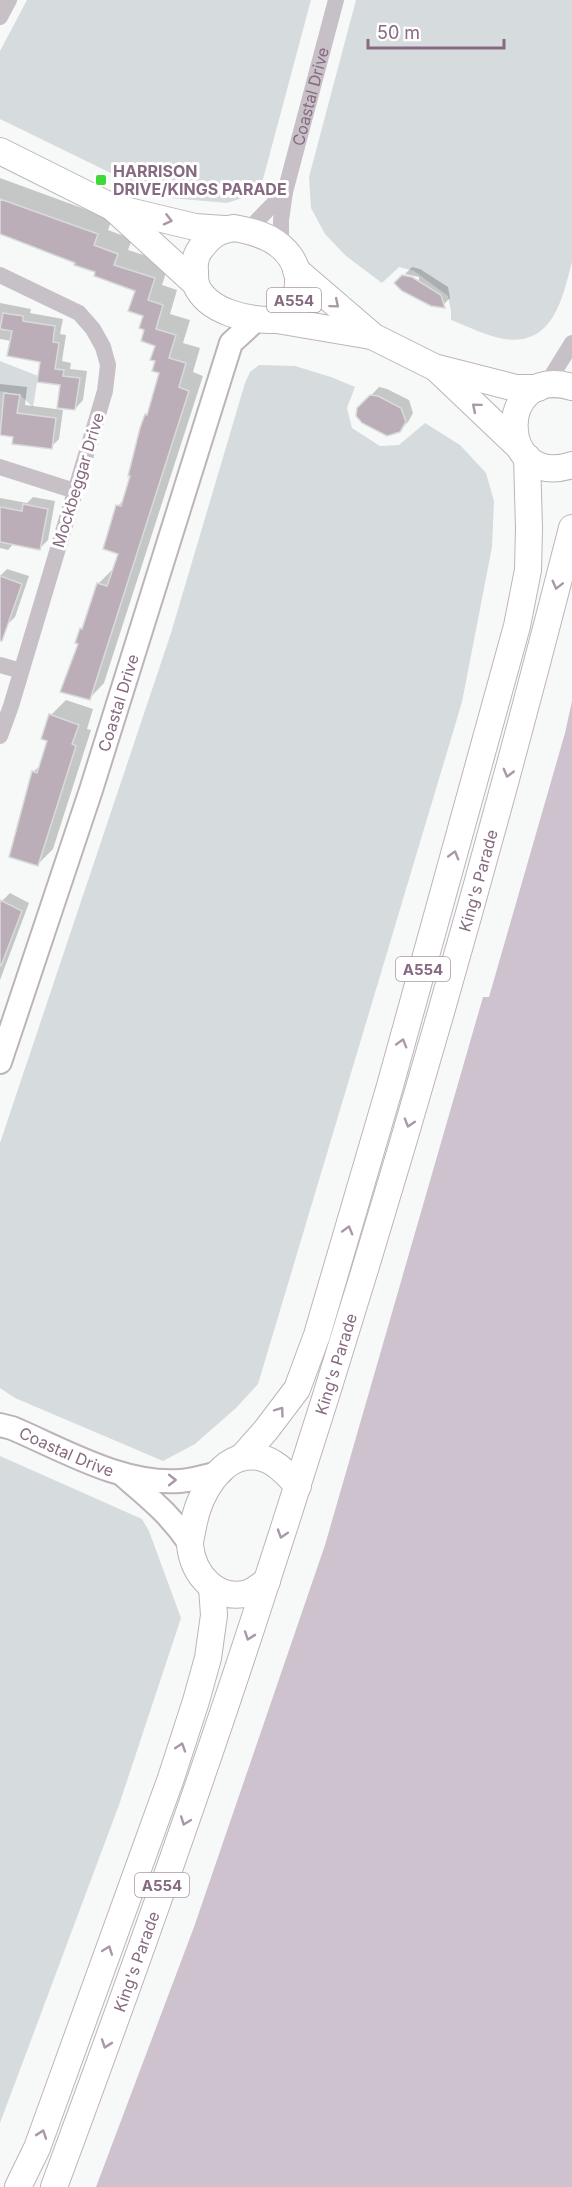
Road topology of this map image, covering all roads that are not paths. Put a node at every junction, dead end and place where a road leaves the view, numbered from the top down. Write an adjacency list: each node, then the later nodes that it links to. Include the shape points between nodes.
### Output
1 (9, 0): 3 (street)
2 (336, 0): 5 (street, Coastal Drive)
3 (0, 17)
4 (0, 151): 6 (main road, A554)
5 (285, 192): 7 (street); 8 (street, Coastal Drive)
6 (112, 207): 7 (main road, A554, one-way to 7, via 195,227); 11 (main road, A554)
7 (236, 230): 8 (main road, A554, via 271,240); 11 (main road, via 213,234 197,252)
8 (281, 247): 9 (main road, A554)
9 (296, 270): 13 (main road, A554, via 299,282 294,302); 14 (main road, A554, one-way to 14)
10 (0, 275): 23 (street, Mockbeggar Drive, via 80,313 103,347 108,365 105,391)
11 (196, 284): 12 (main road, A554)
12 (212, 304): 13 (main road, A554, via 237,315); 16 (street)
13 (267, 320): 14 (main road, A554); 16 (street, Coastal Drive)
14 (374, 337): 17 (main road, A554)
15 (572, 343): 18 (street)
16 (231, 344): 28 (street, Coastal Drive)
17 (434, 367): 18 (main road, A554, via 516,388); 20 (main road, A554, one-way to 17)
18 (542, 386): 19 (main road); 20 (main road, King's Parade, via 527,395 519,406 514,426)
19 (572, 387)
20 (523, 452): 21 (main road, via 537,465); 30 (main road, King's Parade / A554, one-way to 20, via 297,1389 317,1335 390,1086 517,626 528,570)
21 (572, 465)
22 (0, 467): 23 (street)
23 (75, 491): 26 (street, Mockbeggar Drive)
24 (572, 528): 33 (main road, King's Parade / A554, one-way to 33, via 440,1019)
25 (0, 665): 26 (street)
26 (21, 671): 27 (street, Mockbeggar Drive)
27 (0, 736)
28 (0, 1062)
29 (4, 1424): 32 (street, Coastal Drive)
30 (243, 1456): 31 (main road, A554); 33 (main road, via 273,1462)
31 (221, 1472): 32 (street, Coastal Drive, one-way to 31, via 180,1481); 34 (main road, A554, via 201,1498)
32 (123, 1475): 34 (street, Coastal Drive, via 159,1505)
33 (298, 1486): 35 (main road, King's Parade / A554, one-way to 35)
34 (190, 1544): 36 (main road, A554, via 196,1570)
35 (267, 1581): 36 (main road, via 248,1593 223,1594); 38 (main road, King's Parade / A554, one-way to 38)
36 (212, 1587): 37 (main road, King's Parade / A554, one-way to 36, via 38,2148 171,1778 207,1658 214,1615)
37 (18, 2187)
38 (54, 2187)

